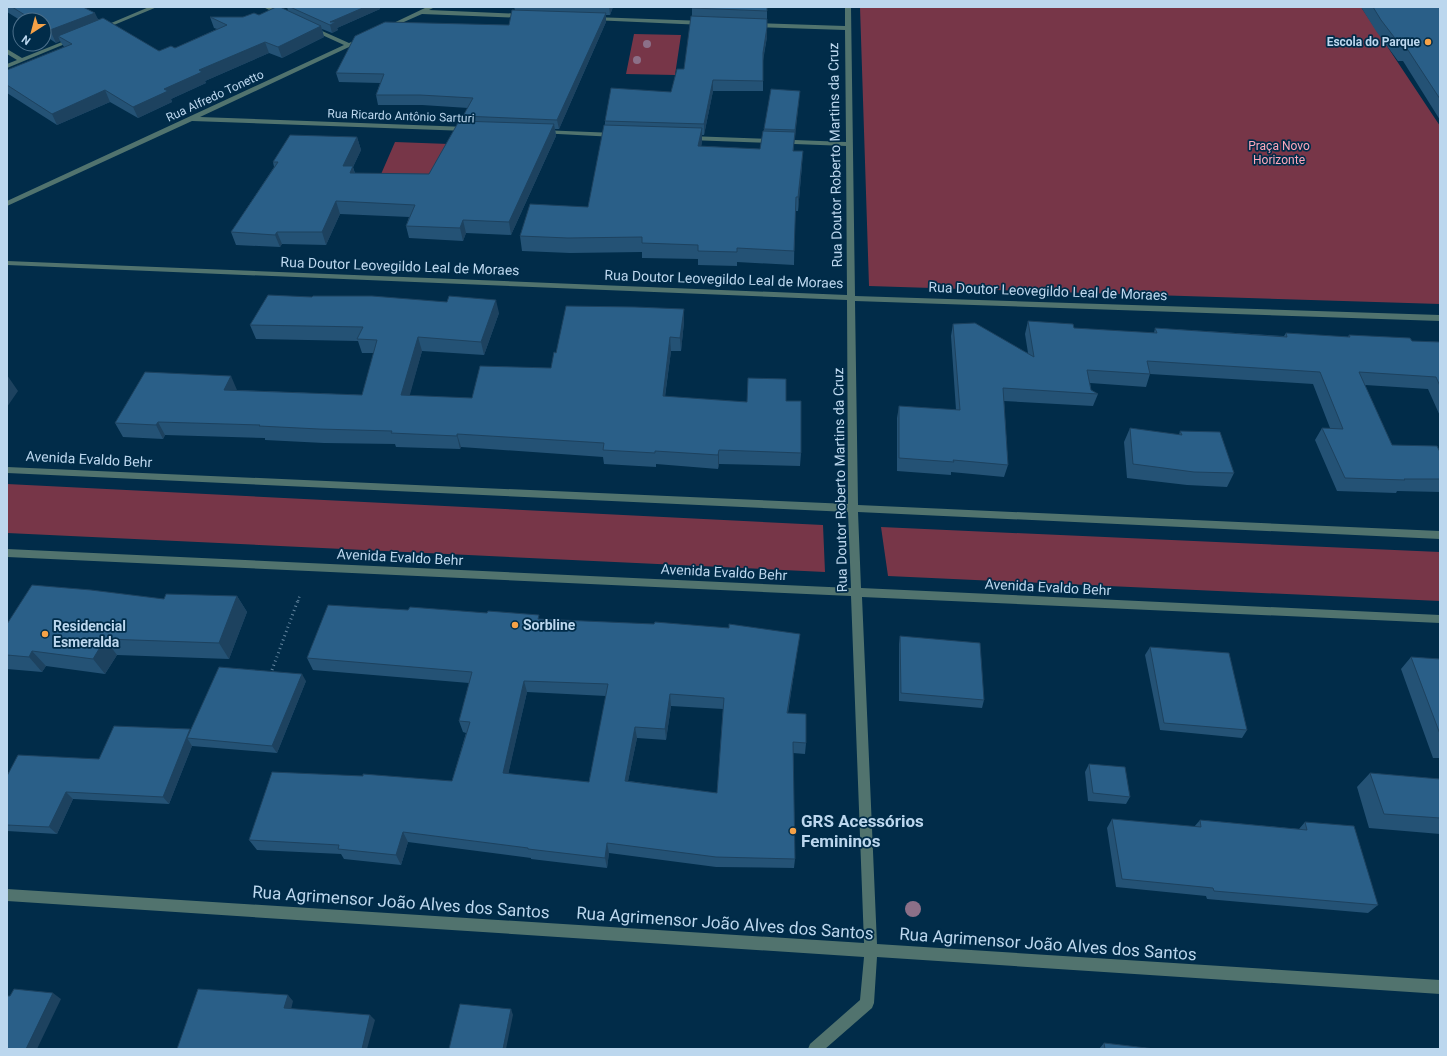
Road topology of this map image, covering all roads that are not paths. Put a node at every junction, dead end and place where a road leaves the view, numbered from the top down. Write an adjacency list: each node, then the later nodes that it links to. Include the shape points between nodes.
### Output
1 (154, 7): 13 (street)
2 (266, 7): 8 (street)
3 (432, 7): 5 (street)
4 (848, 7): 12 (street, Rua Doutor Roberto Martins da Cruz)
5 (421, 12): 6 (street); 14 (street)
6 (530, 16)
7 (584, 18): 9 (street)
8 (294, 20)
9 (709, 23)
10 (748, 24): 12 (street)
11 (308, 26): 17 (street)
12 (848, 28): 26 (street, Rua Doutor Roberto Martins da Cruz)
13 (95, 31)
14 (378, 32)
15 (370, 35): 17 (street, Rua Alfredo Tonetto)
16 (80, 37): 19 (street)
17 (349, 45): 21 (street, Rua Alfredo Tonetto)
18 (7, 51): 19 (street)
19 (22, 60): 20 (street)
20 (7, 66)
21 (193, 119): 22 (street, Rua Ricardo Antônio Sarturi); 27 (street, Rua Alfredo Tonetto)
22 (476, 130)
23 (531, 132): 24 (street)
24 (626, 135)
25 (682, 138): 26 (street)
26 (849, 144): 29 (street, Rua Doutor Roberto Martins da Cruz)
27 (7, 204)
28 (7, 264): 29 (street, Rua Doutor Leovegildo Leal de Moraes)
29 (850, 298): 30 (street, Rua Doutor Leovegildo Leal de Moraes); 32 (street, Rua Doutor Roberto Martins da Cruz)
30 (1440, 318)
31 (7, 470): 32 (street, Avenida Evaldo Behr)
32 (853, 509): 33 (street, Avenida Evaldo Behr); 35 (street, Rua Doutor Roberto Martins da Cruz)
33 (1440, 535)
34 (7, 553): 35 (street, Avenida Evaldo Behr)
35 (856, 592): 36 (street, Avenida Evaldo Behr); 38 (street, Rua Doutor Roberto Martins da Cruz)
36 (1440, 619)
37 (7, 895): 38 (street, Rua Agrimensor João Alves dos Santos)
38 (870, 951): 39 (street, Rua Agrimensor João Alves dos Santos); 40 (street, Rua Doutor Roberto Martins da Cruz, via 867,1003)
39 (1440, 987)
40 (815, 1049)

